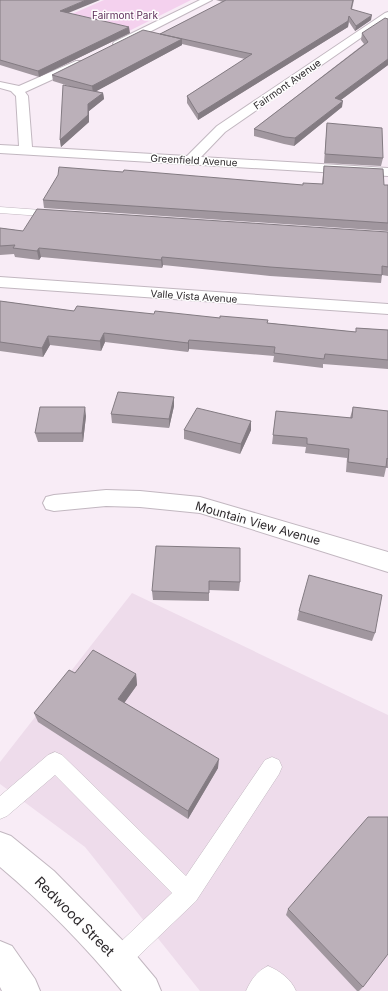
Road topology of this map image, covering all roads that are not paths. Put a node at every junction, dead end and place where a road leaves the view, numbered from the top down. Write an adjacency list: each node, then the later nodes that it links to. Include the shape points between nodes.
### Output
1 (207, 0): 3 (street)
2 (388, 15): 9 (street, Fairmont Avenue, via 221,129)
3 (106, 50)
4 (92, 57): 6 (street)
5 (0, 85): 6 (street)
6 (17, 91): 8 (street, via 22,96)
7 (0, 149): 8 (street, Greenfield Avenue)
8 (26, 150): 9 (street, Greenfield Avenue)
9 (191, 160): 10 (street, Greenfield Avenue)
10 (388, 172)
11 (0, 210): 12 (lane)
12 (63, 214)
13 (0, 282): 14 (street, Valle Vista Avenue)
14 (388, 309)
15 (54, 503): 16 (street, Mountain View Avenue, via 106,498 200,505)
16 (388, 562)
17 (272, 767): 20 (lane)
18 (0, 809): 20 (lane, via 55,762)
19 (0, 847): 22 (street, Redwood Street, via 43,882)
20 (188, 893): 22 (lane)
21 (0, 958): 23 (street)
22 (118, 960): 24 (street, Redwood Street)
23 (23, 991)
24 (144, 991)
25 (258, 991): 26 (lane, via 268,978)
26 (284, 991)

